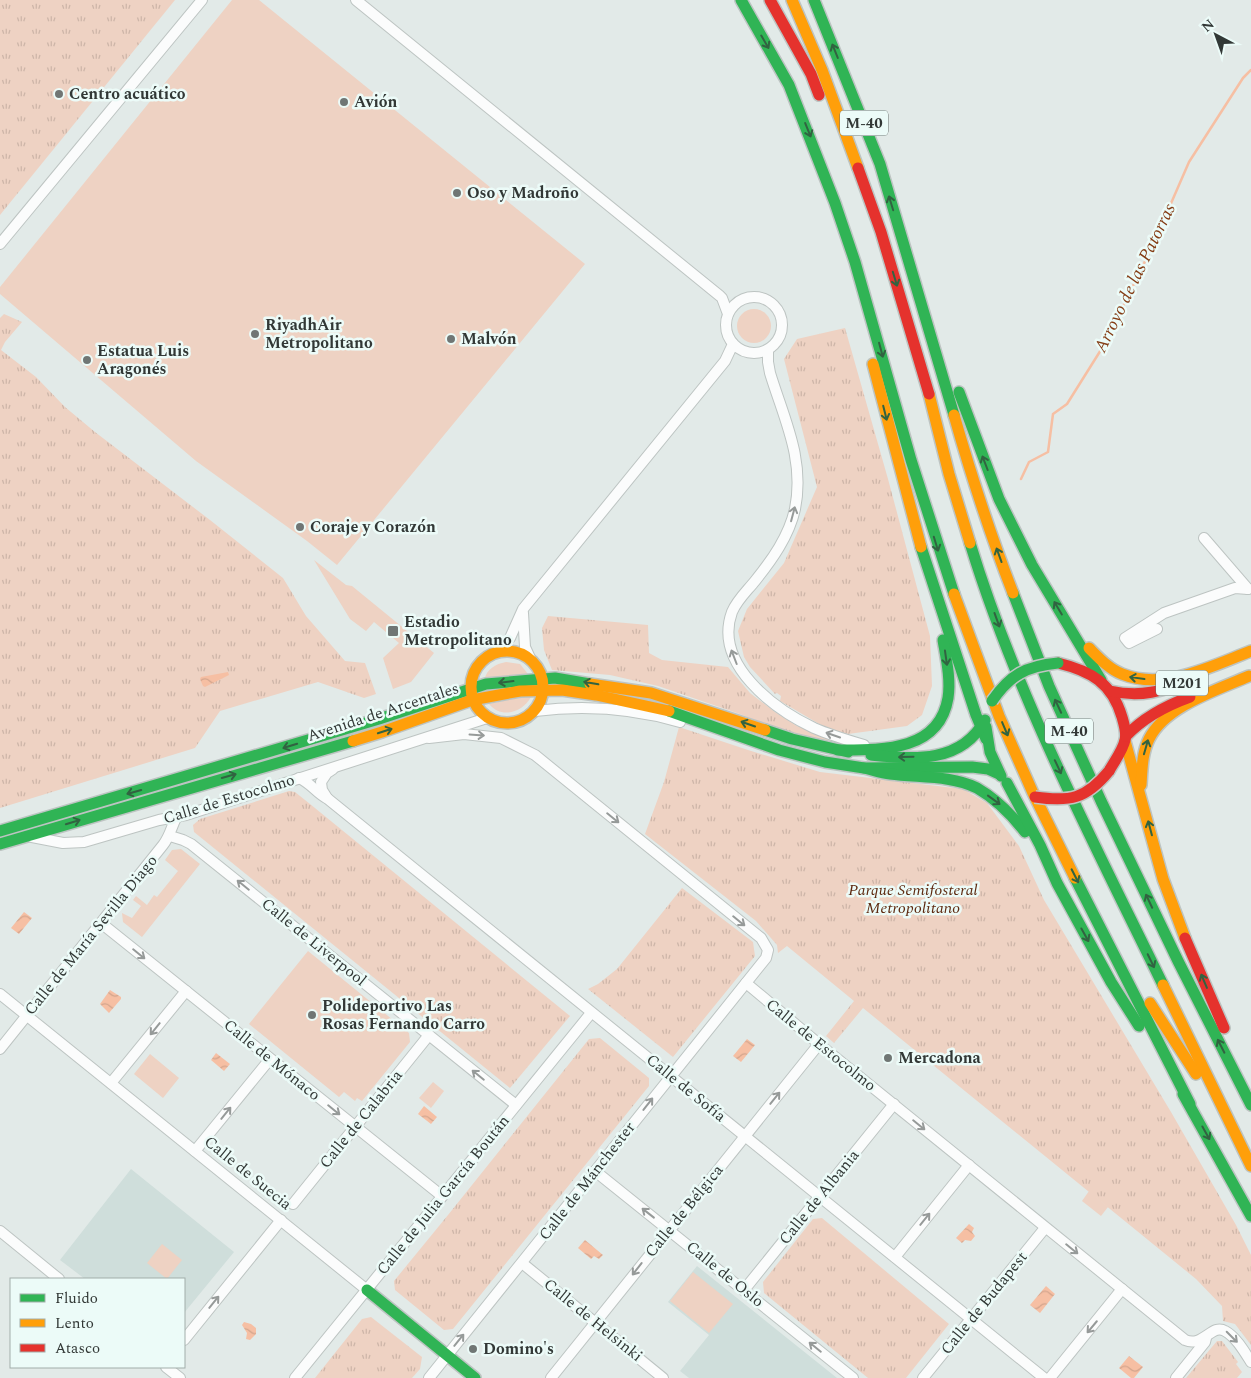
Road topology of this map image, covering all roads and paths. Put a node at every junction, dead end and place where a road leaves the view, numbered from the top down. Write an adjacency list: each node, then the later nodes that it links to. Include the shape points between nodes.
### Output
1 (202, 0): 7 (street)
2 (356, 0): 9 (street)
3 (741, 0): 8 (main road, one-way to 8, via 789,85)
4 (770, 0): 17 (main road, via 811,74 871,233 899,329)
5 (792, 0): 17 (main road, M-40, one-way to 17, via 822,70 881,232)
6 (814, 0): 12 (main road, M-40, one-way to 6, via 880,164)
7 (0, 244)
8 (855, 262): 20 (main road, one-way to 20, via 866,337 908,503); 55 (main road, one-way to 55, via 922,498 978,663 1033,793)
9 (722, 298): 10 (street); 11 (street)
10 (741, 300): 11 (street); 14 (street, via 750,297 767,300 779,312 782,329)
11 (728, 314): 13 (street, via 726,330)
12 (933, 339): 23 (main road, one-way to 12, via 1032,565 999,499 954,378); 71 (main road, M-40, one-way to 12, via 1178,961 1049,686 992,537)
13 (733, 344): 15 (street); 16 (street)
14 (768, 350): 15 (street, via 752,354); 40 (street, one-way to 14, via 798,720 763,695 742,673 734,658 729,628 732,612 787,534 798,484 794,445 770,373)
15 (743, 352): 16 (street)
16 (725, 361): 21 (street)
17 (949, 474): 73 (main road, M-40, one-way to 73, via 976,563 1023,691)
18 (1204, 538): 19 (street)
19 (1250, 590): 22 (street, via 1235,588 1164,613 1126,638 1129,643)
20 (935, 592): 35 (main road); 40 (main road, one-way to 40, via 948,673 944,714 934,729 922,737 905,745)
21 (523, 609): 25 (street, via 510,638); 27 (street, via 525,648)
22 (1157, 629)
23 (1073, 633): 24 (main road, one-way to 23, via 1176,677 1137,679 1110,667); 29 (main road)
24 (1251, 651)
25 (496, 652): 27 (main road, via 515,652); 31 (main road, via 478,664)
26 (1251, 656): 32 (main road, M201, via 1150,695)
27 (531, 660): 30 (main road)
28 (1250, 676): 37 (main road, M201, via 1169,704 1142,720); 45 (main road, one-way to 28, via 1144,752 1159,723 1170,713)
29 (1101, 680): 32 (main road); 35 (main road, bridge, via 1080,668 1058,663 1025,669 1001,686)
30 (543, 685): 31 (main road, Avenida de Arcentales, via 520,691); 33 (main road, via 542,698); 38 (main road, Avenida de Arcentales, via 666,710); 39 (main road, Avenida de Arcentales, one-way to 30, via 792,740 651,693 556,678)
31 (471, 690): 34 (main road, via 478,710); 49 (main road, Avenida de Arcentales, one-way to 49); 50 (main road, Avenida de Arcentales, one-way to 31, via 382,732)
32 (1110, 691): 37 (main road, via 1119,708)
33 (535, 710): 34 (main road, via 512,724); 38 (street, Avenida de Arcentales, via 586,707 646,713 703,728 735,741)
34 (487, 718): 36 (street, Calle de Estocolmo)
35 (982, 725): 39 (main road, Avenida de Arcentales, one-way to 39, via 943,753 894,757); 44 (main road, via 991,757)
36 (428, 738): 41 (street, Calle de Estocolmo); 56 (street, Calle de Estocolmo, one-way to 56, via 464,734 501,738 535,755 761,938 768,950 766,958)
37 (1125, 739): 44 (main road, bridge, via 1109,772 1099,784 1080,796 1056,801 1036,797); 45 (main road)
38 (779, 750): 42 (main road, Avenida de Arcentales)
39 (838, 750): 40 (main road)
40 (879, 750)
41 (341, 765): 43 (street, Calle de Estocolmo); 46 (street, via 327,773 321,782)
42 (864, 768): 44 (main road, Avenida de Arcentales, via 972,766 988,769); 53 (main road, one-way to 53, via 950,780 981,791 1010,813)
43 (299, 778): 46 (street, Calle de Sofía); 47 (street, Calle de Estocolmo)
44 (1003, 779): 53 (main road)
45 (1141, 795): 67 (main road, one-way to 45, via 1163,879)
46 (328, 798): 59 (street, Calle de Sofía)
47 (176, 818): 48 (street, Calle de Estocolmo); 51 (street, Calle de María Sevilla Diago)
48 (159, 820): 50 (street, Calle de Estocolmo, via 84,842); 51 (street, via 165,824)
49 (0, 831)
50 (26, 836): 52 (main road, Avenida de Arcentales)
51 (170, 836): 54 (street, Calle de María Sevilla Diago); 61 (street, Calle de Liverpool, one-way to 51, via 191,844)
52 (0, 844)
53 (1057, 883): 69 (main road, one-way to 69, via 1111,982)
54 (101, 923): 57 (street, Calle de Mónaco, one-way to 57); 60 (street, Calle de María Sevilla Diago)
55 (1103, 932): 69 (main road); 73 (main road)
56 (746, 983): 62 (street, Calle de Estocolmo); 65 (street, Calle de Mánchester)
57 (186, 991): 64 (street, Calle de Mónaco); 66 (street, one-way to 66)
58 (0, 994): 60 (street, Calle de Suecia)
59 (592, 1013): 65 (street, Calle de Sofía); 70 (street, Calle de Julia García Boután)
60 (27, 1016): 63 (street, Calle de María Sevilla Diago); 66 (street, Calle de Suecia)
61 (429, 1035): 70 (street, Calle de Liverpool, one-way to 61); 72 (street, Calle de Calabria)
62 (819, 1044): 68 (street, Calle de Estocolmo); 74 (street, Calle de Bélgica, one-way to 62)
63 (0, 1049)
64 (270, 1059): 72 (street, Calle de Mónaco, one-way to 72); 75 (street, one-way to 64)
65 (670, 1075): 74 (street, Calle de Sofía); 78 (street, Calle de Mánchester, one-way to 65)
66 (111, 1083): 75 (street, Calle de Suecia)
67 (1251, 1090)
68 (894, 1104): 76 (street, Calle de Estocolmo, one-way to 76); 80 (street, Calle de Albania)
69 (1190, 1104): 82 (main road, one-way to 82)
70 (516, 1105): 79 (street, Calle de Julia García Boután)
71 (1251, 1105)
72 (355, 1127): 79 (street, Calle de Mónaco); 81 (street, Calle de Calabria)
73 (1235, 1132): 77 (main road, M-40)
74 (744, 1136): 80 (street, Calle de Sofía); 85 (street, Calle de Bélgica)
75 (194, 1151): 83 (street, Calle de Suecia)
76 (969, 1165): 84 (street, Calle de Estocolmo); 87 (street, one-way to 76)
77 (1251, 1166)
78 (595, 1171): 85 (street, Calle de Oslo, one-way to 78); 88 (street, Calle de Mánchester)
79 (442, 1196): 91 (street, Calle de Julia García Boután)
80 (819, 1196): 87 (street, Calle de Sofía); 92 (street, Calle de Albania)
81 (294, 1204)
82 (1251, 1216)
83 (281, 1220): 91 (street, Calle de Suecia); 96 (street, one-way to 83)
84 (1045, 1228): 90 (street, Calle de Estocolmo, one-way to 90); 93 (street, Calle de Budapest)
85 (669, 1229): 92 (street, Calle de Oslo); 94 (street, Calle de Bélgica, one-way to 94)
86 (1, 1235): 89 (street)
87 (895, 1257): 93 (street, Calle de Sofía)
88 (522, 1263): 94 (street, Calle de Helsinki); 97 (street, Calle de Mánchester, one-way to 88)
89 (58, 1278)
90 (1122, 1289): 95 (street, Calle de Estocolmo, via 1185,1340 1196,1342); 109 (street, one-way to 109)
91 (367, 1290): 97 (main road, Calle de Suecia); 101 (street, Calle de Julia García Boután)
92 (744, 1290): 106 (street, Calle de Oslo, one-way to 92)
93 (972, 1319): 107 (street, Calle de Budapest); 108 (street, Calle de Sofía)
94 (595, 1322): 104 (street, Calle de Bélgica); 105 (street, Calle de Helsinki)
95 (1206, 1337): 98 (street, Calle de Estocolmo, one-way to 98, via 1215,1330 1224,1330); 110 (street)
96 (185, 1339)
97 (447, 1355): 102 (street, Calle de Mánchester); 103 (main road, Calle de Suecia)
98 (1251, 1362)
99 (167, 1368): 100 (street)
100 (180, 1378)
101 (295, 1378)
102 (428, 1378)
103 (475, 1378)
104 (550, 1378)
105 (663, 1378)
106 (853, 1378)
107 (923, 1378)
108 (1044, 1378)
109 (1050, 1378)
110 (1176, 1378)

